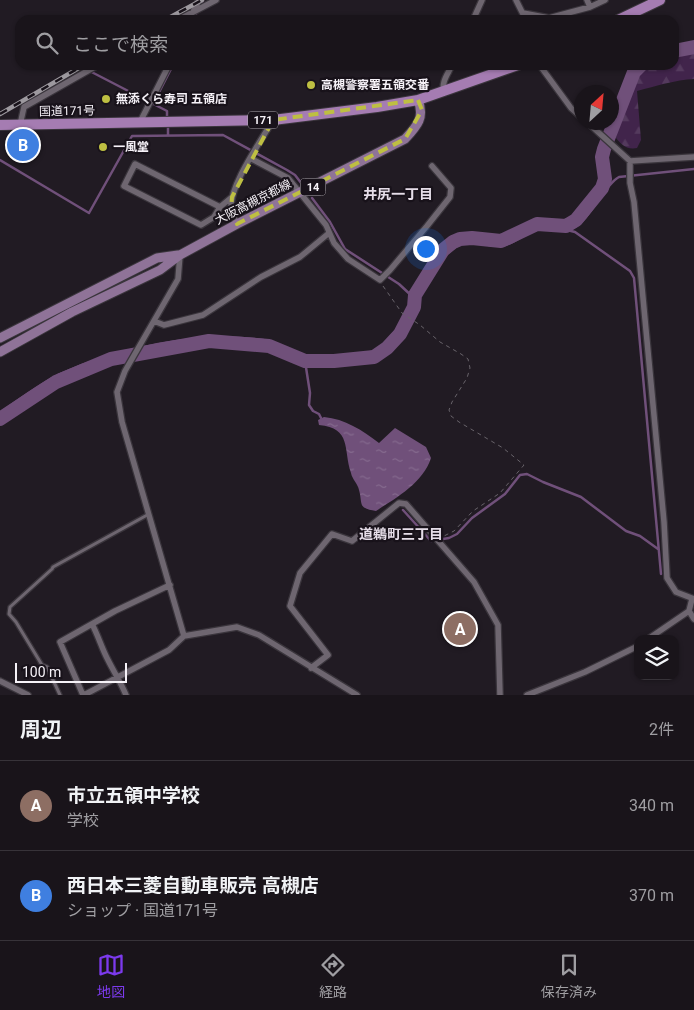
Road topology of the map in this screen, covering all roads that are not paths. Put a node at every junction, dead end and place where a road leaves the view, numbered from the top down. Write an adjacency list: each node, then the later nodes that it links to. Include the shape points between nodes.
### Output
1 (199, 0): 9 (street)
2 (216, 0): 9 (street)
3 (482, 0): 13 (street)
4 (516, 0): 10 (street)
5 (587, 0): 8 (street)
6 (606, 0): 8 (street)
7 (660, 0): 17 (highway)
8 (590, 7): 16 (street)
9 (192, 12): 11 (street); 12 (street)
10 (522, 12): 14 (street); 15 (street)
11 (187, 15)
12 (191, 15)
13 (475, 15)
14 (524, 15)
15 (536, 15)
16 (561, 15)
17 (628, 15)
18 (89, 70): 29 (street, via 24,107)
19 (166, 70): 27 (street)
20 (450, 70): 23 (street, via 442,87)
21 (504, 70): 23 (highway, 国道171号 / 171)
22 (543, 70): 25 (street)
23 (444, 92): 24 (highway, 国道171号 / 171)
24 (418, 100): 26 (highway, 国道171号 / 171); 35 (main road, 大阪高槻京都線 / 14, via 421,118 405,139)
25 (574, 111)
26 (273, 120): 27 (highway, 国道171号 / 171); 31 (street)
27 (140, 122): 29 (highway, 国道171号 / 171)
28 (0, 125): 29 (highway, 国道171号 / 171)
29 (20, 125)
30 (595, 130): 33 (street)
31 (251, 157): 35 (street, via 288,178); 36 (street)
32 (694, 157): 33 (street)
33 (630, 161): 46 (street, via 667,578 676,592)
34 (432, 166): 39 (street, via 451,188 450,197 381,279 348,259)
35 (299, 193): 38 (main road, 大阪高槻京都線 / 14); 39 (street)
36 (232, 198): 37 (street); 38 (street, via 231,210)
37 (220, 207): 37 (street, via 214,217 201,225 124,186 135,164)
38 (237, 224): 40 (main road, 大阪高槻京都線 / 14)
39 (330, 233): 41 (street, via 300,257 261,277 203,315 164,325)
40 (180, 255): 41 (street, via 178,279); 42 (main road, 大阪高槻京都線 / 14, via 157,258); 43 (main road, 大阪高槻京都線 / 14, via 160,270 72,312)
41 (154, 321): 44 (street, via 125,371 117,392 122,422)
42 (0, 338)
43 (0, 352)
44 (149, 514): 45 (street); 57 (lane, via 53,567 10,607 9,614 47,668)
45 (170, 585): 49 (street); 51 (street)
46 (693, 599): 47 (street)
47 (689, 611): 48 (street); 50 (street)
48 (694, 619)
49 (92, 624): 54 (street); 58 (street, via 60,642)
50 (654, 635)
51 (184, 636): 53 (street, via 237,627 260,635); 54 (street, via 169,650)
52 (634, 648): 62 (street)
53 (310, 668): 60 (street); 61 (street, via 328,655 290,606 300,573 332,534 352,541 399,503 406,504 474,582 498,625)
54 (118, 677): 58 (street); 59 (street)
55 (0, 681): 56 (street)
56 (28, 695)
57 (60, 695)
58 (83, 695)
59 (126, 695)
60 (357, 695)
61 (500, 695)
62 (527, 695)

